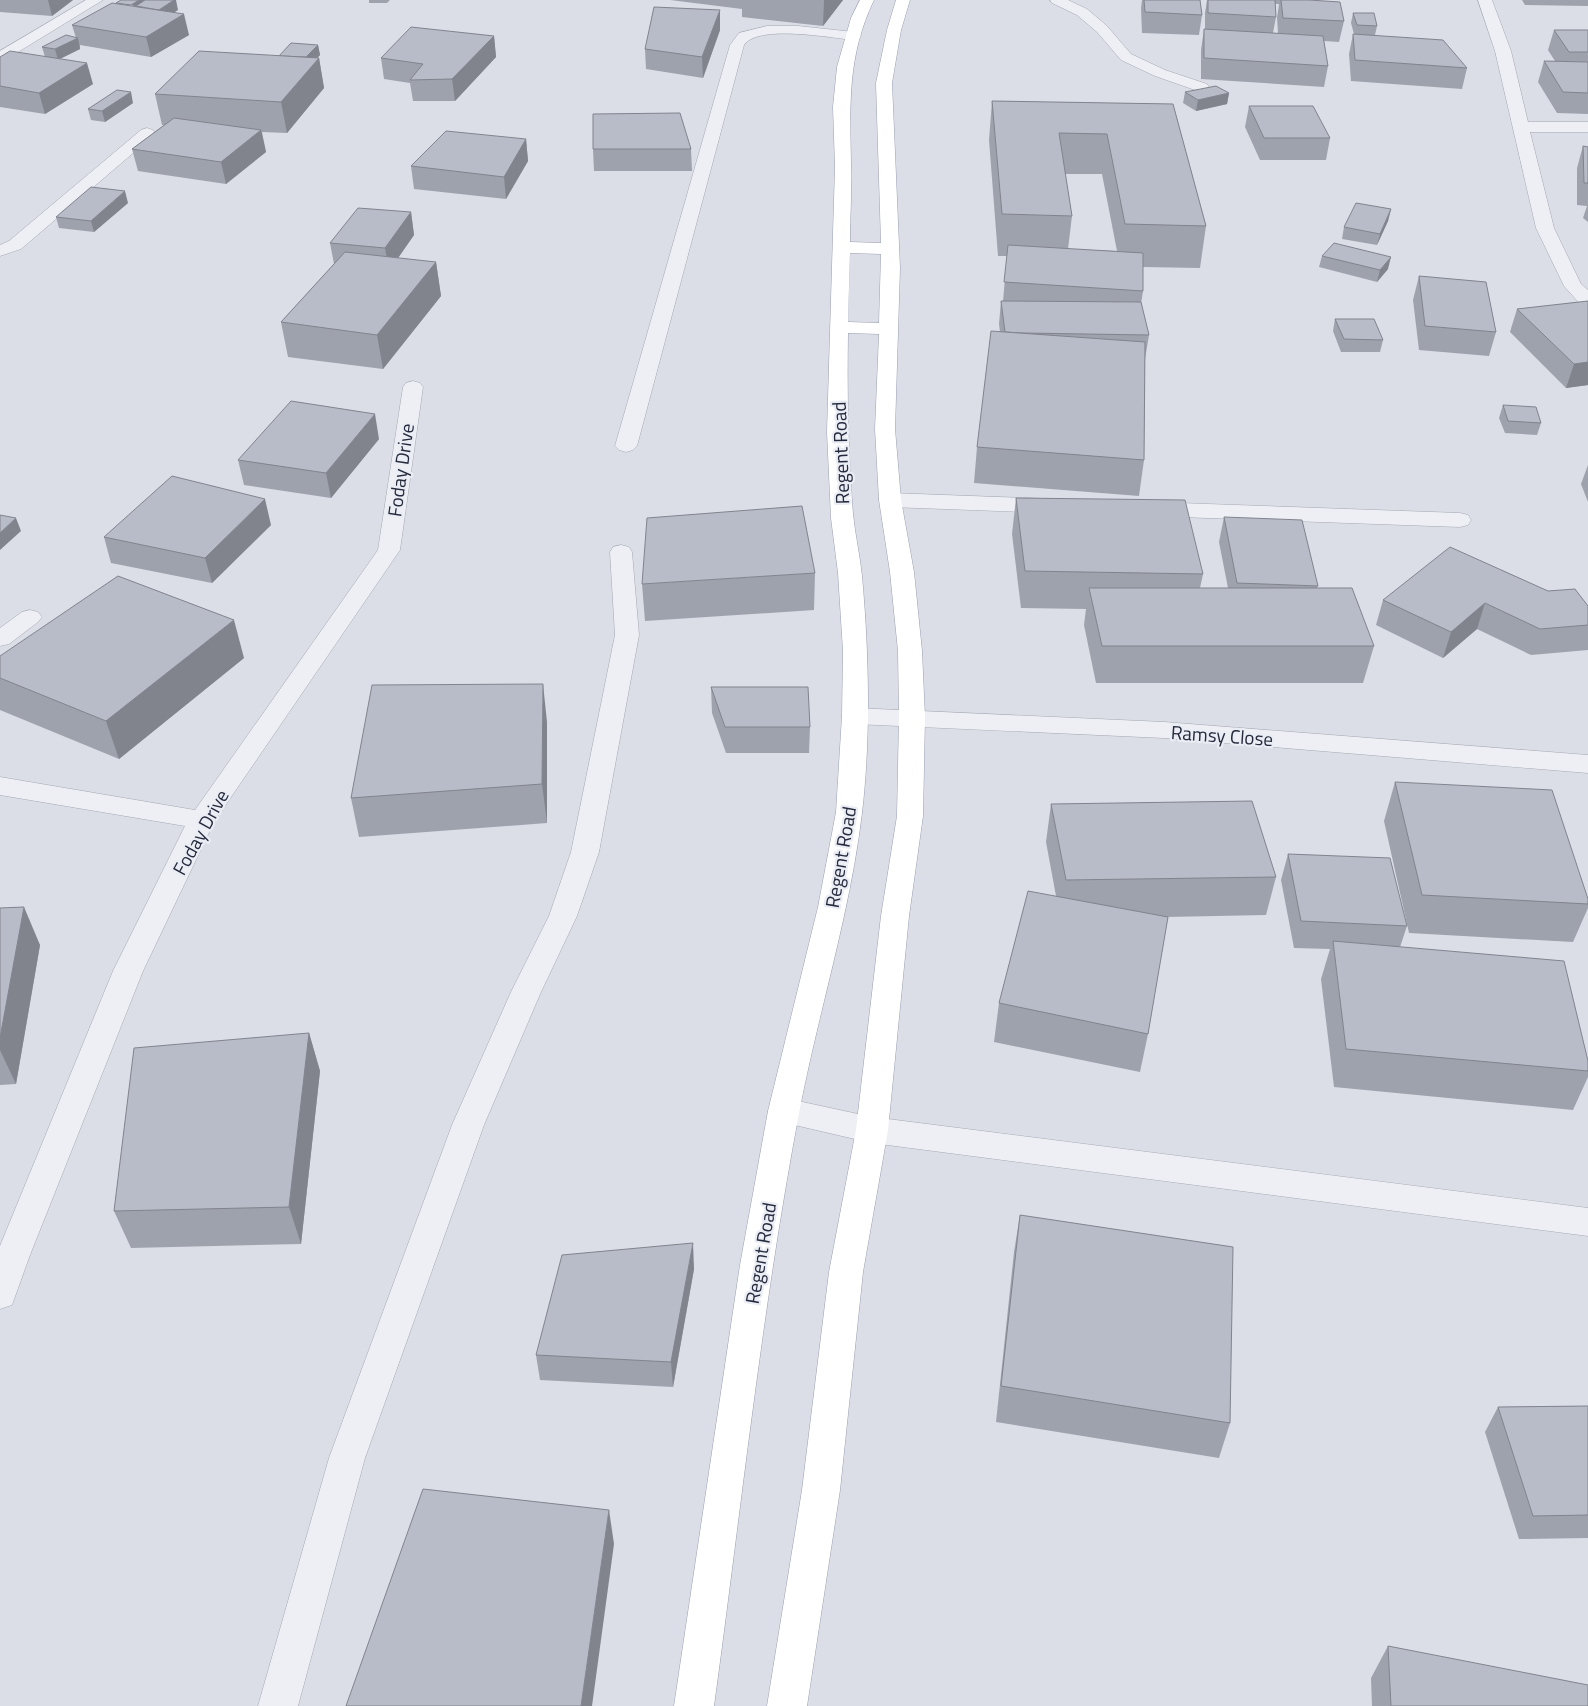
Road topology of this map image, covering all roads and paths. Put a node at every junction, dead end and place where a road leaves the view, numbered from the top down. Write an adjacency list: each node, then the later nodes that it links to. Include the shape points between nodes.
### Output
1 (96, 0): 7 (street)
2 (867, 0): 6 (main road, Regent Road)
3 (903, 0): 13 (main road, via 884,83)
4 (1057, 0): 8 (street, via 1082,12 1102,29 1126,58)
5 (1485, 0): 9 (street, via 1503,51)
6 (854, 36): 12 (main road, Regent Road, via 845,67 841,107); 19 (street, via 759,31 743,36 737,45)
7 (0, 57)
8 (1200, 87)
9 (1521, 127): 10 (street); 15 (street, via 1545,228 1573,286)
10 (1588, 127)
11 (147, 133): 14 (street, via 15,246)
12 (842, 247): 13 (main road); 16 (main road, Regent Road)
13 (890, 249): 17 (main road)
14 (0, 251)
15 (1588, 301)
16 (838, 327): 17 (main road); 27 (main road, Regent Road, via 838,440 842,518 851,582)
17 (887, 329): 20 (main road, via 885,429)
18 (413, 386): 31 (street, Foday Drive, via 389,550)
19 (626, 446)
20 (890, 500): 21 (street); 28 (main road, via 902,572 910,651)
21 (1077, 506)
22 (1126, 508): 23 (street)
23 (1460, 520)
24 (621, 552): 36 (street, via 627,635 585,852 562,916 468,1125 354,1440)
25 (30, 616): 26 (street)
26 (0, 639)
27 (855, 716): 28 (street, Ramsy Close); 32 (main road, Regent Road, via 849,812 843,850)
28 (912, 717): 29 (street, Ramsy Close, via 1164,730); 33 (main road, via 910,816 895,916)
29 (1588, 764)
30 (0, 786): 31 (street)
31 (202, 820): 35 (street, Foday Drive, via 128,971)
32 (784, 1111): 33 (street); 37 (main road, Regent Road, via 755,1274)
33 (872, 1130): 34 (street); 38 (main road, via 846,1272 821,1490)
34 (1588, 1222)
35 (0, 1294)
36 (278, 1706)
37 (694, 1706)
38 (787, 1706)

